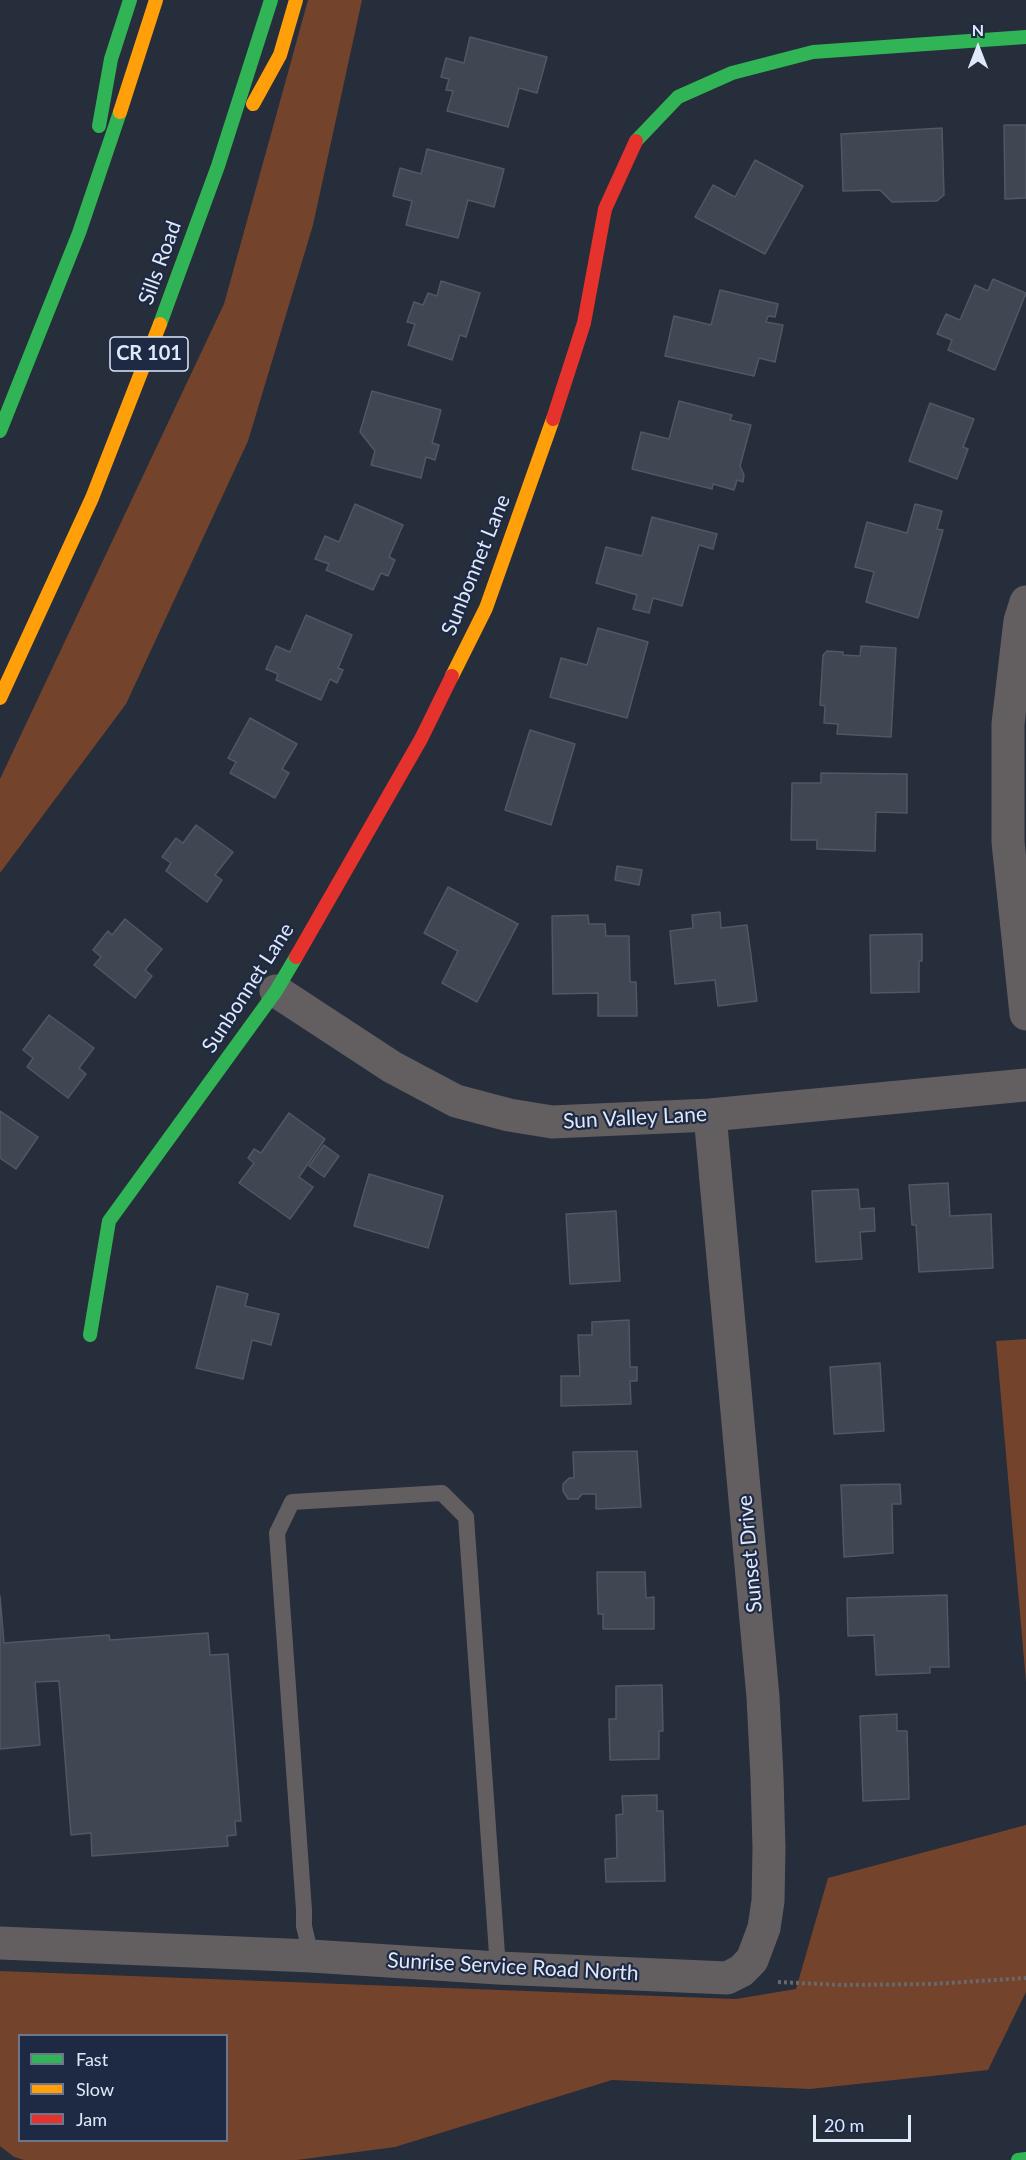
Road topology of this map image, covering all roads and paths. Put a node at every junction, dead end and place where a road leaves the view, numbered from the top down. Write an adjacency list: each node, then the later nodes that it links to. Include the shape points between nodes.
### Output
1 (130, 0): 7 (main road, via 111,59)
2 (156, 0): 7 (main road)
3 (271, 0): 6 (main road, Sills Road / CR 101)
4 (296, 0): 6 (main road, via 280,55)
5 (1026, 37): 11 (main road, Sunbonnet Lane, via 813,52 732,73 678,97 634,143 605,209 584,323 486,608 420,739)
6 (218, 166): 10 (main road, Sills Road / CR 101, via 92,498)
7 (80, 233): 8 (main road)
8 (0, 431)
9 (1026, 602): 12 (street, via 1020,621 1008,724 1008,842)
10 (0, 698)
11 (276, 991): 14 (street, Sun Valley Lane, via 392,1067 456,1101 552,1122); 15 (main road, Sunbonnet Lane, via 109,1221)
12 (1026, 1014)
13 (1026, 1085): 14 (street, Sun Valley Lane)
14 (710, 1115): 19 (street, Sunset Drive, via 763,1696 769,1848 764,1928 752,1960)
15 (90, 1335)
16 (0, 1943): 17 (street, Sunrise Service Road North)
17 (311, 1956): 18 (street, Sunrise Service Road North); 18 (lane, via 304,1926 277,1533 292,1502 442,1493 466,1517)
18 (498, 1968): 19 (street, Sunrise Service Road North)
19 (727, 1978): 20 (path, via 841,1985)
20 (1026, 1978)
21 (1026, 2159): 22 (main road)
22 (1018, 2160)

